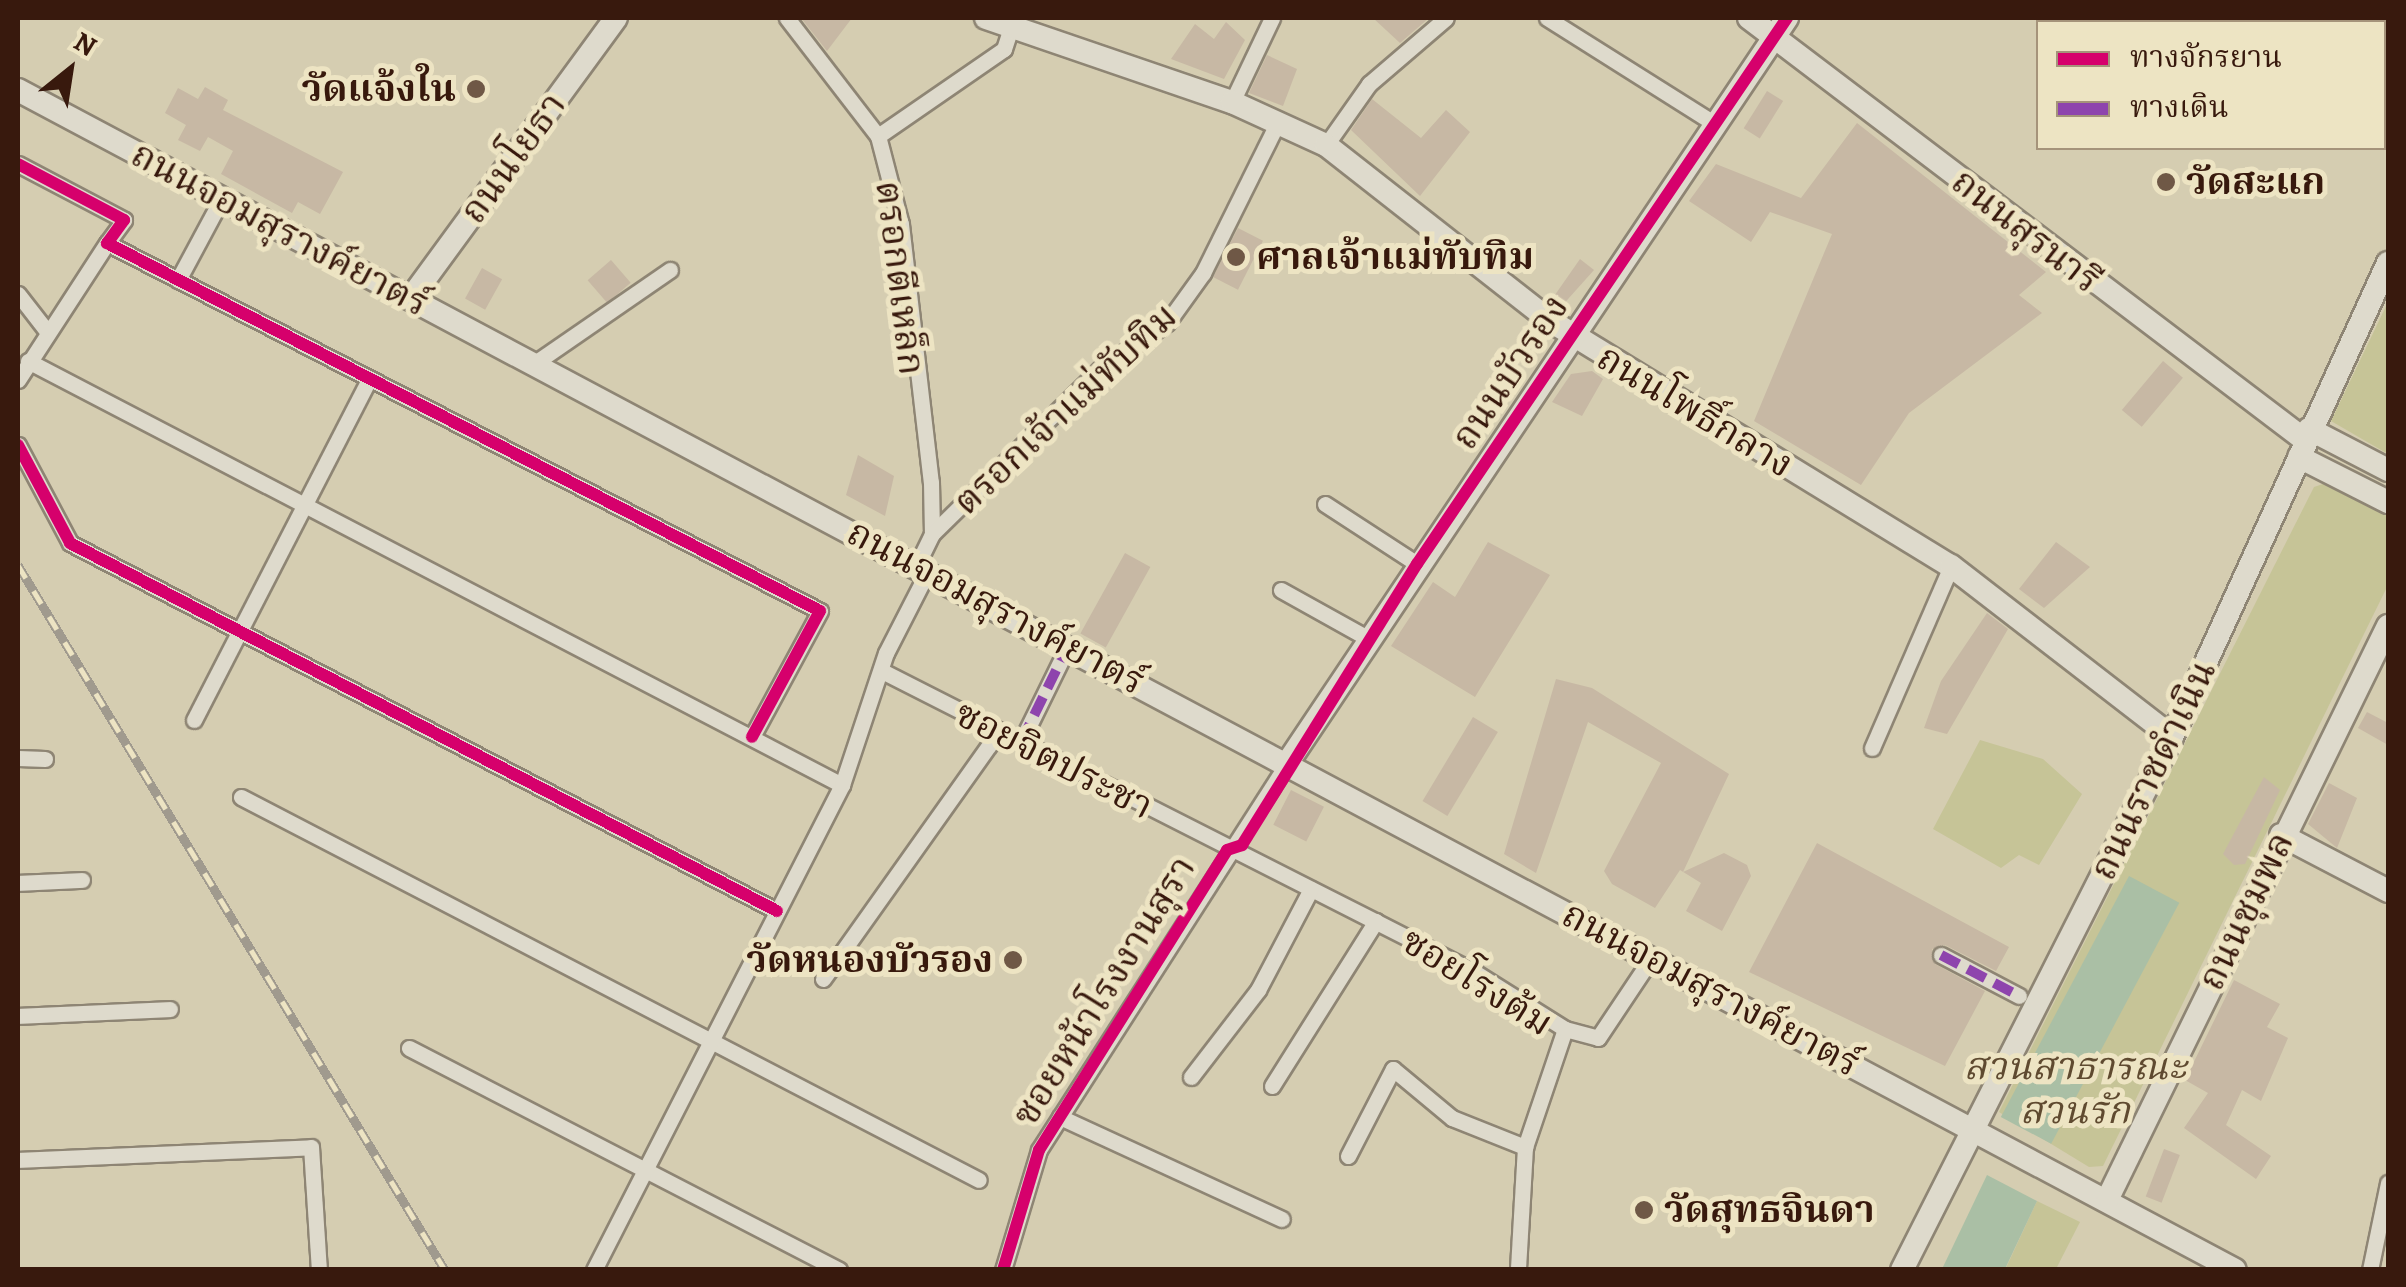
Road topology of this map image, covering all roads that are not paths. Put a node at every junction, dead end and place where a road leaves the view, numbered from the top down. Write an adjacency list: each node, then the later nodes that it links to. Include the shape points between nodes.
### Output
1 (616, 18): 23 (main road, ถนนโยธา)
2 (787, 18): 14 (street, ตรอกตีเหล็ก)
3 (986, 18): 8 (main road, ถนนโพธิ์กลาง)
4 (1272, 18): 11 (street)
5 (1446, 18): 15 (street, via 1369,84)
6 (1547, 18): 13 (street)
7 (1749, 18): 9 (main road, ถนนสุรนารี)
8 (1012, 27): 11 (main road, ถนนโพธิ์กลาง); 14 (street, via 1004,49)
9 (1781, 27): 13 (main road, ถนนบัวรอง); 30 (main road, ถนนสุรนารี)
10 (18, 90): 17 (main road, ถนนจอมสุรางค์ยาตร์)
11 (1232, 102): 12 (main road, ถนนโพธิ์กลาง)
12 (1278, 122): 15 (main road, ถนนโพธิ์กลาง); 36 (street, ตรอกเจ้าแม่ทับทิม, via 1167,323 1102,367)
13 (1715, 124): 25 (main road, ถนนบัวรอง)
14 (878, 136): 36 (street, ตรอกตีเหล็ก, via 900,224)
15 (1326, 146): 25 (main road, ถนนโพธิ์กลาง)
16 (18, 164): 18 (street, via 124,220)
17 (222, 198): 21 (street); 23 (main road, ถนนจอมสุรางค์ยาตร์)
18 (107, 243): 21 (street); 24 (street)
19 (2388, 264): 30 (main road, ถนนราชดำเนิน)
20 (670, 270): 27 (street)
21 (178, 280): 29 (street)
22 (18, 294): 24 (street)
23 (410, 298): 27 (main road, ถนนจอมสุรางค์ยาตร์)
24 (46, 330): 26 (street)
25 (1571, 335): 37 (main road, ถนนบัวรอง); 38 (main road, ถนนโพธิ์กลาง)
26 (28, 361): 28 (street); 35 (street)
27 (535, 363): 39 (main road, ถนนจอมสุรางค์ยาตร์)
28 (18, 380)
29 (369, 380): 35 (street); 48 (street, via 820,611)
30 (2305, 442): 32 (main road); 33 (main road); 49 (main road, ถนนราชดำเนิน)
31 (18, 445): 42 (street, via 70,543)
32 (2388, 470)
33 (2388, 502)
34 (1325, 504): 37 (street)
35 (305, 506): 42 (street); 48 (street)
36 (932, 534): 39 (street)
37 (1417, 564): 43 (main road, ถนนบัวรอง)
38 (1951, 566): 49 (main road, ถนนโพธิ์กลาง); 51 (street)
39 (923, 568): 44 (main road, ถนนจอมสุรางค์ยาตร์); 45 (street)
40 (1281, 590): 43 (street)
41 (2388, 626): 57 (main road, ถนนชุมพล)
42 (242, 634): 46 (street); 63 (street)
43 (1369, 640): 54 (main road, ถนนบัวรอง)
44 (1068, 646): 50 (street); 54 (main road, ถนนจอมสุรางค์ยาตร์)
45 (882, 672): 47 (street, ซอยจิตประชา); 55 (street)
46 (194, 720)
47 (999, 731): 50 (street, ซอยจิตประชา); 67 (street)
48 (752, 736): 55 (street)
49 (2172, 738): 77 (main road, ถนนราชดำเนิน)
50 (1021, 742): 58 (street, ซอยจิตประชา)
51 (1872, 748)
52 (18, 758): 53 (street)
53 (46, 759)
54 (1288, 762): 58 (street, ซอยหน้าโรงงานสุรา, via 1242,845); 66 (main road, ถนนจอมสุรางค์ยาตร์)
55 (842, 785): 63 (street)
56 (241, 797): 72 (street)
57 (2281, 835): 62 (main road); 84 (main road, ถนนชุมพล)
58 (1226, 850): 61 (street, ซอยโรงต้ม); 76 (street, ซอยหน้าโรงงานสุรา)
59 (82, 880): 60 (street)
60 (18, 883)
61 (1310, 890): 64 (street, ซอยโรงต้ม); 74 (street, via 1258,990)
62 (2388, 890)
63 (777, 911): 72 (street)
64 (1376, 921): 71 (street, ซอยโรงต้ม); 75 (street)
65 (1941, 955): 68 (street)
66 (1652, 956): 71 (street, via 1598,1038); 77 (main road, ถนนจอมสุรางค์ยาตร์)
67 (824, 979)
68 (2019, 996)
69 (170, 1009): 70 (street)
70 (18, 1016)
71 (1564, 1029): 78 (street, ซอยโรงต้ม)
72 (712, 1040): 81 (street); 82 (street)
73 (408, 1048): 81 (street)
74 (1191, 1077)
75 (1272, 1086)
76 (1060, 1117): 85 (street); 89 (street, ซอยหน้าโรงงานสุรา, via 1038,1150)
77 (1974, 1127): 84 (main road, ถนนจอมสุรางค์ยาตร์); 91 (main road, ถนนราชดำเนิน)
78 (1524, 1147): 79 (street, via 1452,1118 1393,1069); 90 (street, ซอยโรงต้ม)
79 (1348, 1156)
80 (18, 1160): 86 (street, via 311,1147)
81 (646, 1170): 87 (street); 88 (street)
82 (979, 1180)
83 (2388, 1183): 93 (street)
84 (2108, 1198): 92 (main road, ถนนจอมสุรางค์ยาตร์)
85 (1282, 1219)
86 (319, 1270)
87 (594, 1270)
88 (839, 1270)
89 (1003, 1270)
90 (1518, 1270)
91 (1902, 1270)
92 (2236, 1270)
93 (2370, 1270)

